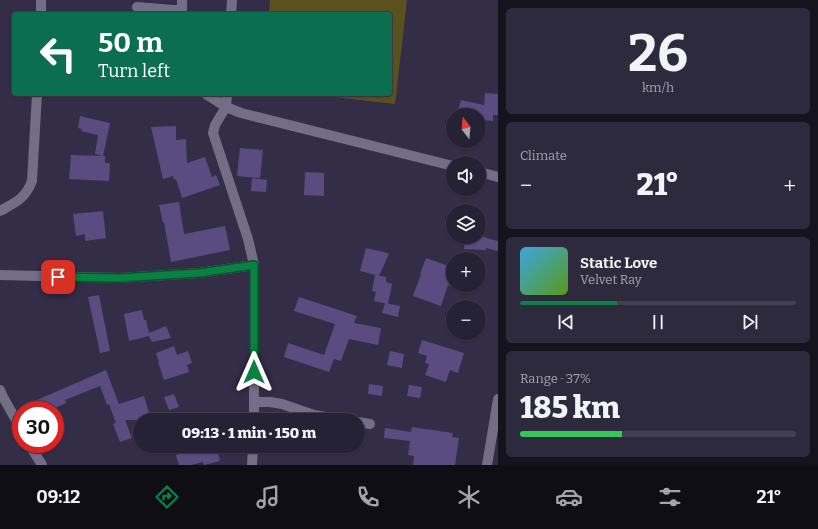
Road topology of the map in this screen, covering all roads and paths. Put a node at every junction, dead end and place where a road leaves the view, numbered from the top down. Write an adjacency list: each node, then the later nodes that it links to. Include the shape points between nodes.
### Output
1 (41, 0): 5 (street)
2 (232, 0): 6 (street)
3 (137, 7): 4 (street, via 173,10)
4 (182, 8)
5 (40, 12)
6 (231, 12)
7 (37, 96): 14 (street, via 32,181 25,195)
8 (209, 96): 10 (street)
9 (227, 96): 10 (street)
10 (226, 106): 11 (street, via 241,113); 15 (street, via 213,133)
11 (446, 164)
12 (486, 174): 13 (street)
13 (498, 177)
14 (0, 211)
15 (254, 265): 16 (street, via 199,273 119,278); 19 (street)
16 (0, 275)
17 (0, 390): 20 (street)
18 (498, 399): 29 (street)
19 (254, 402): 21 (street); 22 (street, via 282,404)
20 (12, 413)
21 (254, 413)
22 (308, 413)
23 (365, 423): 24 (street)
24 (370, 424)
25 (35, 453): 27 (street)
26 (253, 453): 28 (street)
27 (42, 465)
28 (252, 465)
29 (487, 465)

